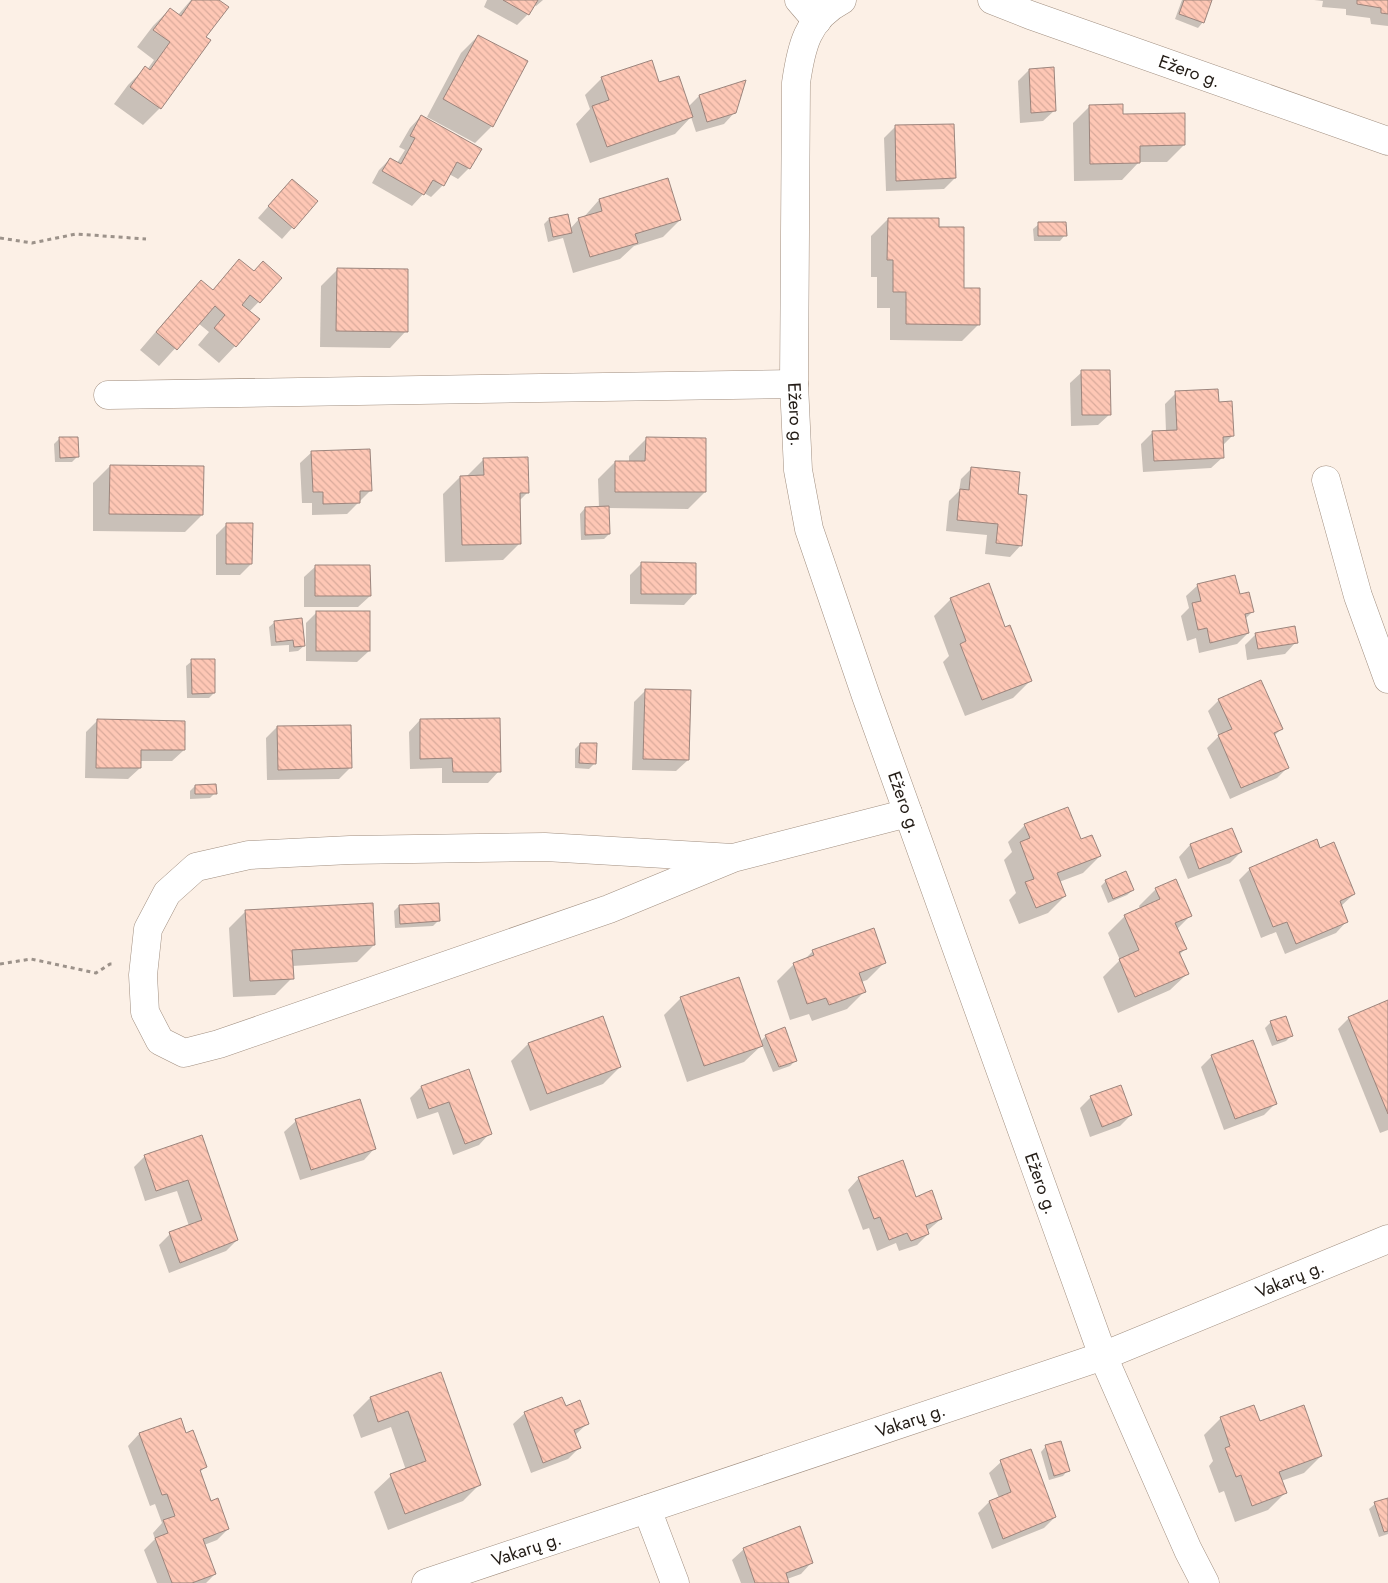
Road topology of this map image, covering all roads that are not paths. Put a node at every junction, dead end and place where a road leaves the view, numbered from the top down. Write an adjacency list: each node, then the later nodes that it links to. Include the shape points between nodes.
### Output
1 (799, 0): 5 (street)
2 (842, 0): 5 (street, Ežero g.)
3 (992, 0): 4 (street, Ežero g.)
4 (1031, 8): 6 (street, Ežero g.)
5 (817, 20): 7 (street, Ežero g., via 800,53 796,84)
6 (1388, 141)
7 (794, 384): 8 (street); 11 (street, Ežero g., via 798,470 809,529)
8 (108, 395)
9 (1326, 480): 10 (street, via 1358,596)
10 (1388, 679)
11 (908, 813): 12 (street); 14 (street, Ežero g.)
12 (732, 858): 12 (street, via 545,847 350,850 249,854 196,867 167,893 148,929 143,975 145,1012 160,1041 184,1053 220,1044 609,909)
13 (1388, 1239): 14 (street, Vakarų g.)
14 (1103, 1356): 15 (street, Vakarų g.); 18 (street, Ežero g.)
15 (647, 1509): 16 (street, Vakarų g.); 17 (street)
16 (426, 1583)
17 (675, 1583)
18 (1205, 1583)

